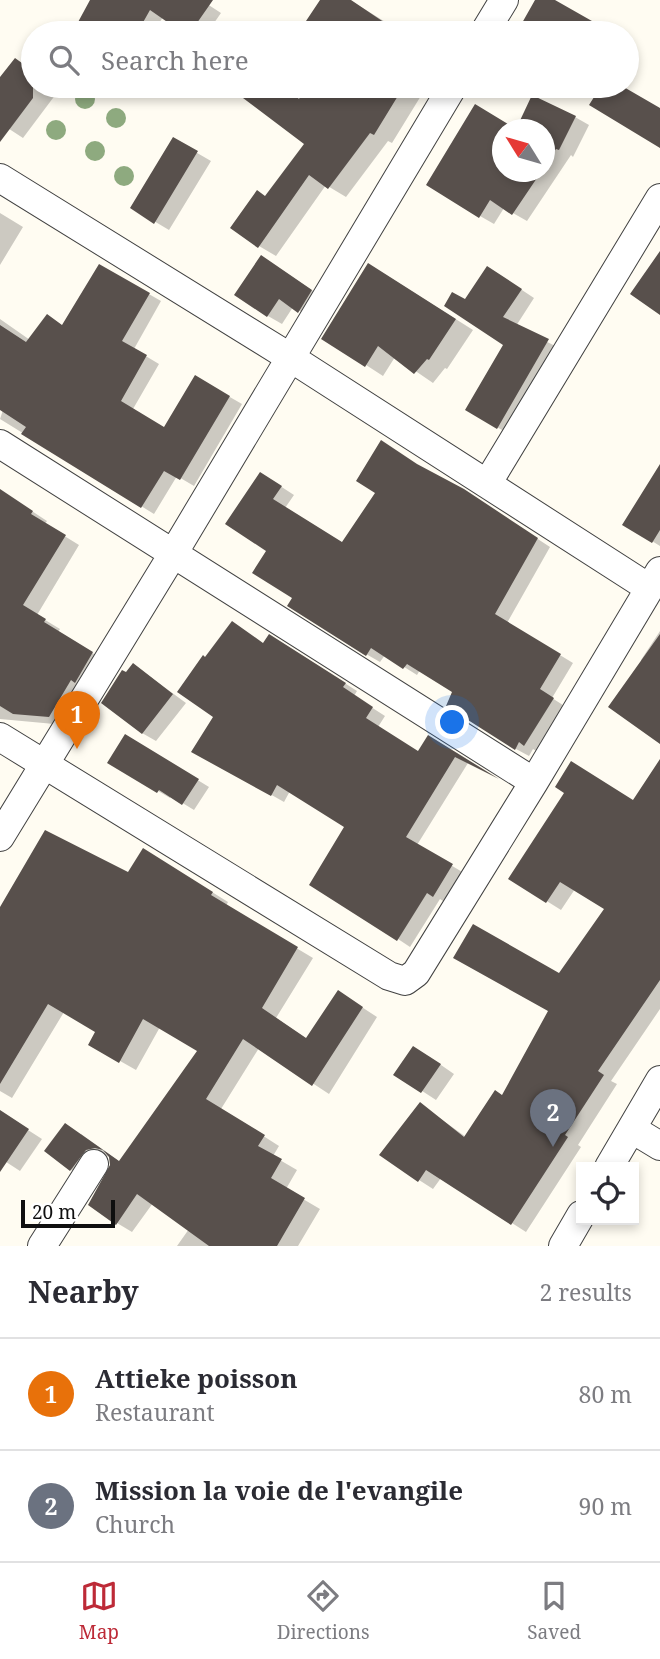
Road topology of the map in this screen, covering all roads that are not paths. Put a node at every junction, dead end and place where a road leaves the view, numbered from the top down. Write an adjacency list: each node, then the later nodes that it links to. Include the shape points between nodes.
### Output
1 (504, 0): 2 (street)
2 (491, 21)
3 (446, 98): 6 (street)
4 (0, 178): 6 (street)
5 (660, 198): 8 (street)
6 (291, 358): 8 (street); 9 (street)
7 (0, 444): 9 (street)
8 (486, 484): 10 (street)
9 (173, 554): 12 (street); 13 (street)
10 (654, 579): 13 (street)
11 (0, 737): 12 (street)
12 (44, 764): 13 (street, via 389,976 405,981 416,973); 14 (street)
13 (534, 782)
14 (0, 837)
15 (660, 1080): 16 (street)
16 (632, 1129): 17 (street); 18 (street)
17 (660, 1146)
18 (612, 1162)
19 (94, 1164): 21 (street)
20 (576, 1224): 22 (street)
21 (42, 1246)
22 (563, 1246)

